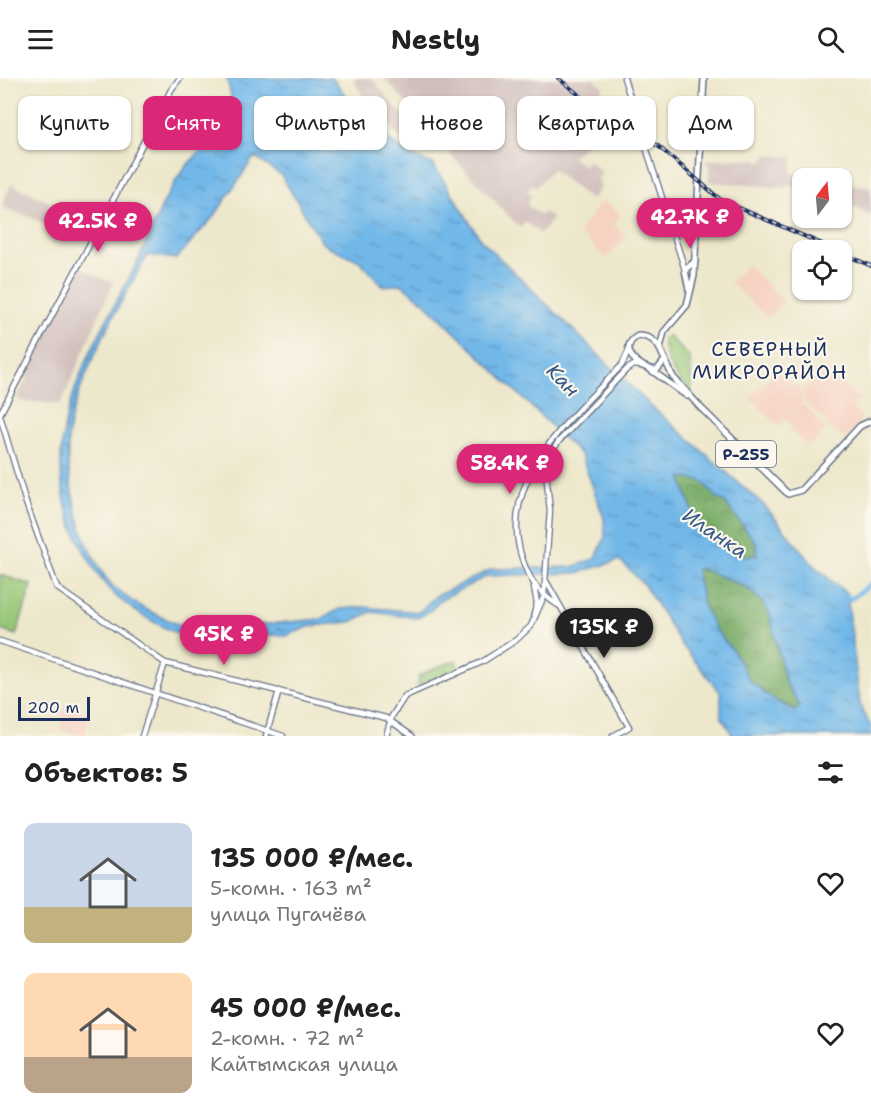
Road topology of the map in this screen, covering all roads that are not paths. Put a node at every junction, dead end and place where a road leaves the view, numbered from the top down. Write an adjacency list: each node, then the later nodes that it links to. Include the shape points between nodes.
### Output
1 (180, 78): 14 (street)
2 (624, 78): 5 (street)
3 (704, 78): 4 (main road)
4 (695, 261): 5 (main road); 6 (main road)
5 (685, 270): 6 (main road)
6 (690, 298): 7 (main road)
7 (664, 332): 8 (main road); 9 (main road)
8 (647, 337): 9 (main road); 10 (main road, via 634,338)
9 (660, 348): 11 (main road, Р-255)
10 (629, 350): 12 (main road, Р-255, via 632,359); 17 (street, via 622,365 554,437 527,478 517,528 524,565)
11 (664, 360): 12 (main road, via 657,370); 13 (main road, Р-255, via 673,377)
12 (644, 367): 13 (main road, Р-255, via 662,376); 16 (street, via 634,365 627,369 549,456)
13 (701, 408): 15 (main road, Р-255, via 777,485 794,494 860,426)
14 (0, 415): 22 (street, via 57,588)
15 (871, 421)
16 (545, 578): 18 (street); 19 (street)
17 (534, 586): 18 (street); 20 (street, via 537,603)
18 (544, 596): 19 (street); 20 (street)
19 (558, 605): 31 (street, via 629,727)
20 (527, 630): 25 (street, via 482,662 412,691 400,701)
21 (0, 640): 24 (street)
22 (165, 663): 23 (street); 24 (street)
23 (279, 691): 25 (street); 26 (street)
24 (155, 693): 26 (street); 27 (street)
25 (390, 721): 29 (street); 30 (street)
26 (267, 733): 28 (street)
27 (142, 736)
28 (283, 736)
29 (386, 736)
30 (412, 736)
31 (613, 736)

